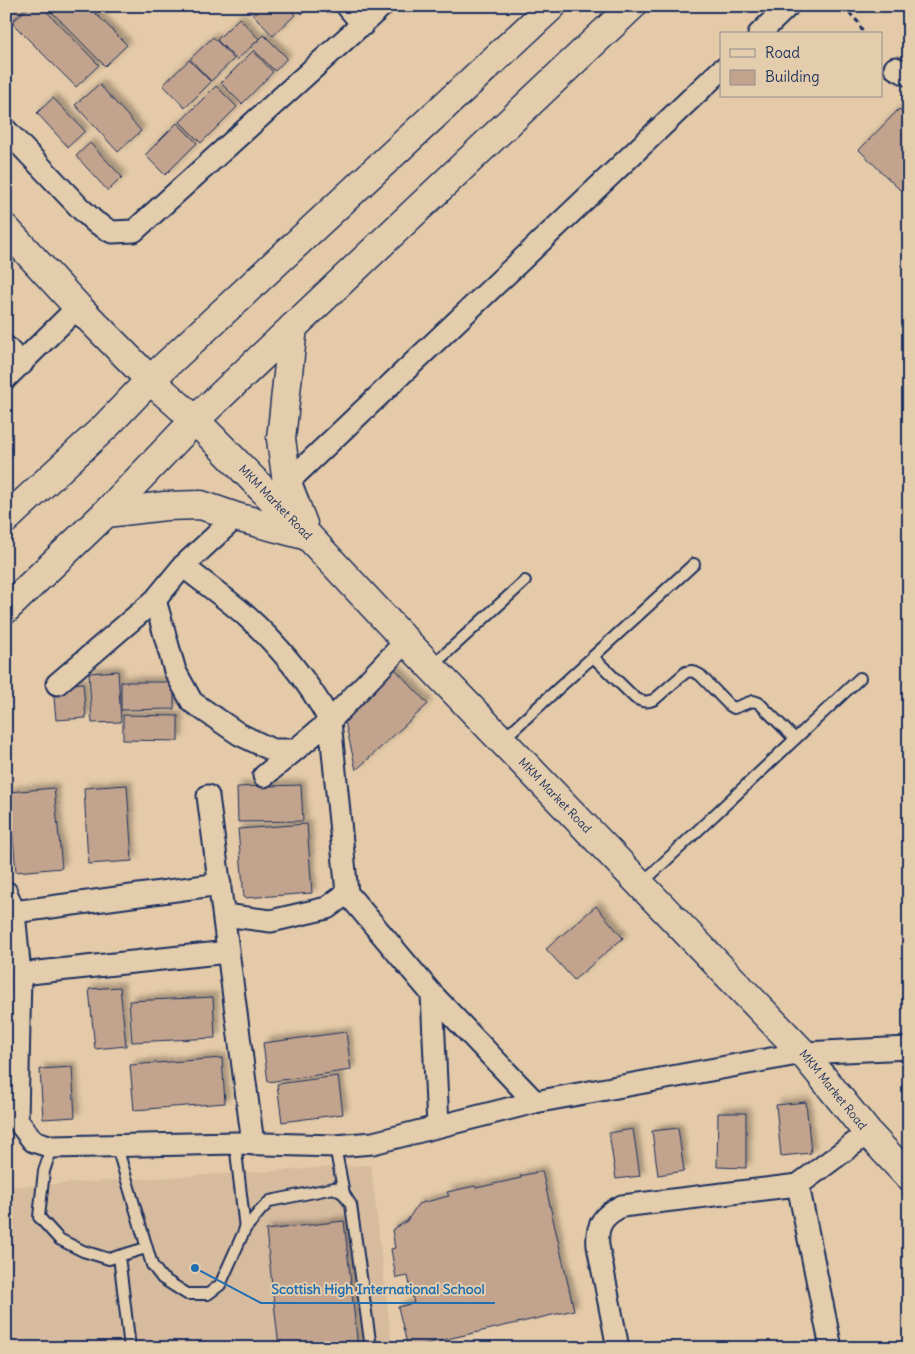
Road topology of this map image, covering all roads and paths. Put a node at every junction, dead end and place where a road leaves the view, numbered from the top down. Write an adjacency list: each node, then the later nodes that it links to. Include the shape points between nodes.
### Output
1 (346, 6): 7 (street)
2 (382, 6): 7 (street)
3 (552, 6): 18 (main road)
4 (632, 6): 14 (main road)
5 (788, 6): 8 (street)
6 (843, 6): 9 (path)
7 (363, 25): 11 (street, via 134,232 112,232 95,222)
8 (761, 32)
9 (863, 32)
10 (720, 71): 20 (street)
11 (6, 130)
12 (6, 229): 13 (main road, MKM Market Road)
13 (78, 307): 16 (street); 18 (main road, MKM Market Road)
14 (293, 327): 19 (main road); 20 (main road, via 281,439)
15 (6, 347): 16 (street)
16 (22, 364): 17 (street)
17 (6, 378)
18 (150, 380): 19 (main road, MKM Market Road); 23 (main road, via 106,426)
19 (195, 420): 21 (main road); 24 (main road, MKM Market Road)
20 (287, 483): 24 (main road)
21 (106, 513): 22 (main road, via 202,505); 29 (main road)
22 (236, 517): 24 (main road); 26 (street)
23 (6, 519)
24 (308, 536): 30 (main road, MKM Market Road)
25 (694, 564): 31 (lane)
26 (183, 566): 28 (street); 35 (street, via 245,615 287,658 315,694)
27 (525, 581): 32 (lane)
28 (155, 600): 34 (street); 38 (street, via 175,671 192,702 239,734 272,750)
29 (6, 609)
30 (406, 641): 32 (main road, MKM Market Road); 35 (street)
31 (593, 657): 36 (lane, via 642,702 655,699 686,672 692,671 734,708 753,701 759,703); 37 (lane)
32 (431, 667): 37 (main road, MKM Market Road)
33 (860, 678): 36 (lane)
34 (57, 684)
35 (330, 721): 38 (street); 44 (street)
36 (795, 739): 42 (lane)
37 (502, 740): 42 (main road, MKM Market Road)
38 (295, 750): 39 (street)
39 (264, 776)
40 (208, 796): 41 (street)
41 (220, 884): 45 (street); 46 (street)
42 (640, 884): 51 (main road, MKM Market Road)
43 (6, 892): 45 (street)
44 (347, 893): 46 (street, via 327,908 271,921); 49 (street)
45 (14, 912): 48 (street)
46 (224, 915): 47 (street)
47 (228, 952): 48 (street); 55 (street)
48 (20, 974): 57 (street, via 17,1120 33,1141)
49 (432, 994): 52 (street); 53 (street)
50 (909, 1048): 51 (street)
51 (803, 1053): 52 (street); 54 (main road, MKM Market Road)
52 (535, 1102): 53 (street)
53 (438, 1126): 56 (street, via 374,1143)
54 (868, 1133): 59 (main road, MKM Market Road); 60 (street)
55 (244, 1143): 56 (street); 58 (street); 62 (lane)
56 (335, 1146): 61 (lane)
57 (52, 1147): 58 (street); 64 (lane, via 44,1171 39,1217 58,1239 82,1251 109,1259)
58 (117, 1147): 63 (lane)
59 (909, 1177)
60 (798, 1185): 67 (street, via 622,1206 609,1212 597,1234); 68 (street)
61 (344, 1194): 62 (lane, via 334,1188 270,1201); 66 (lane, via 351,1205)
62 (245, 1229): 63 (lane, via 220,1285 208,1294 187,1294 162,1278)
63 (146, 1248): 64 (lane)
64 (119, 1256): 65 (lane)
65 (130, 1348)
66 (371, 1348)
67 (618, 1348)
68 (831, 1348)

